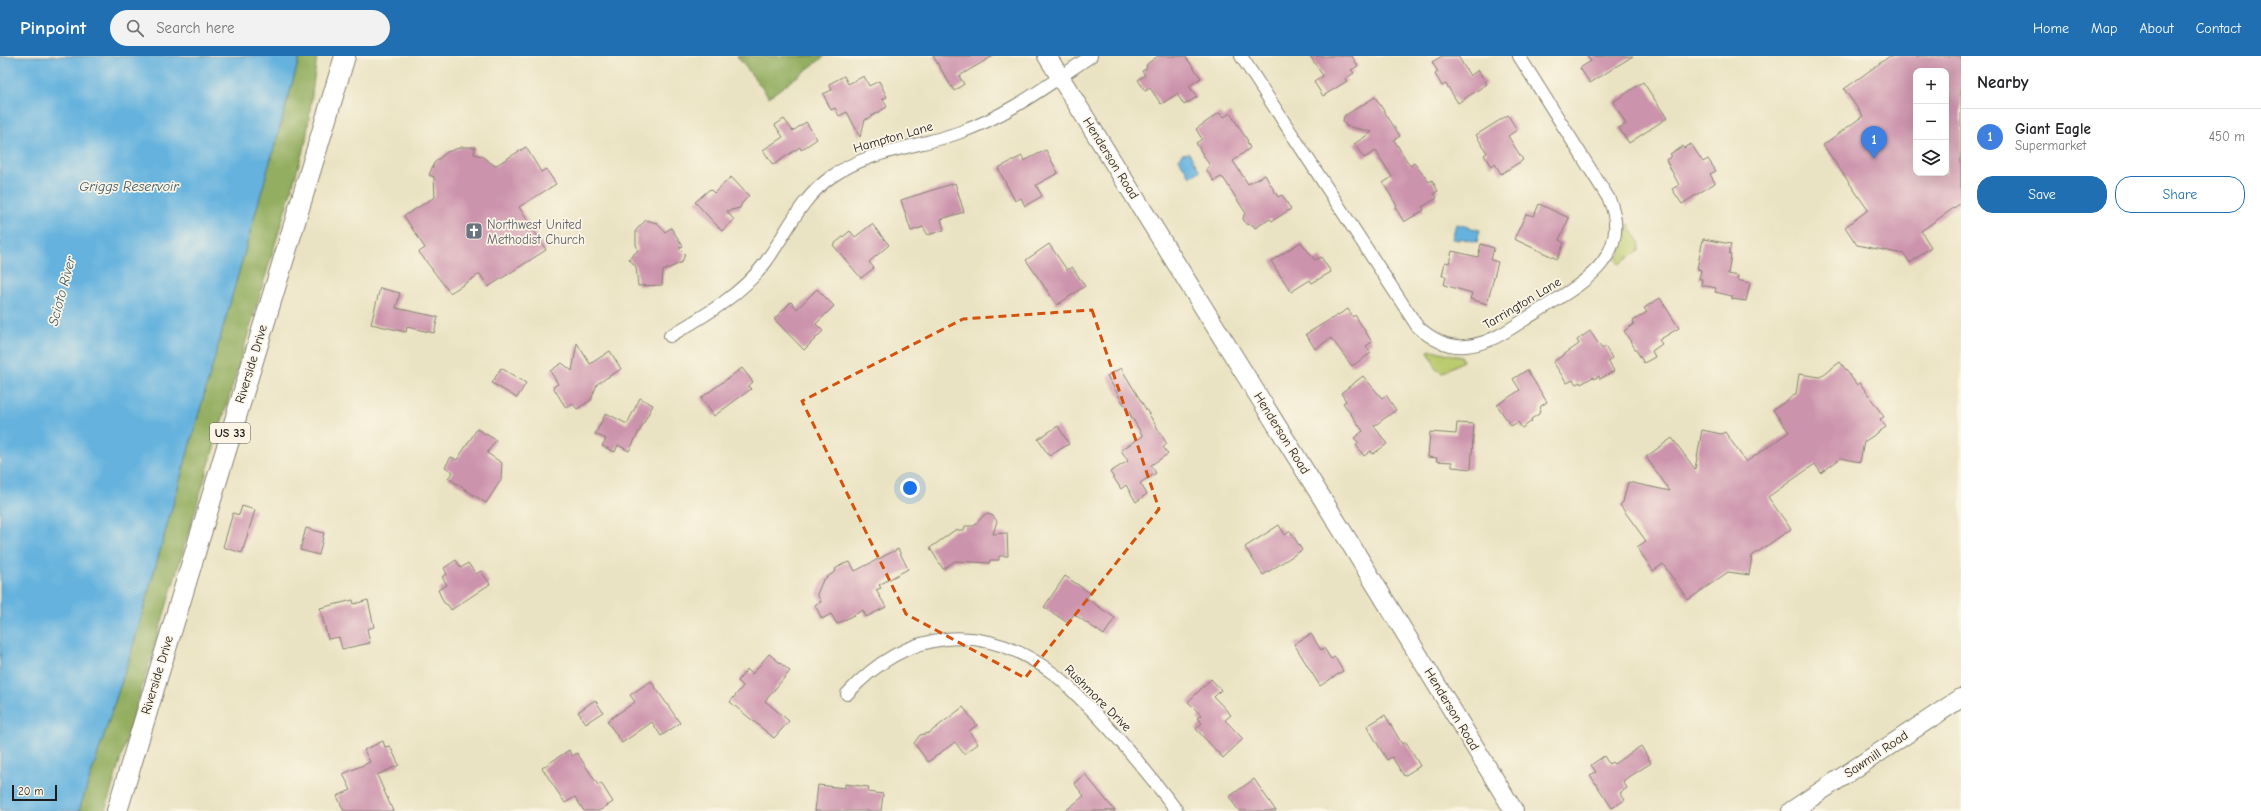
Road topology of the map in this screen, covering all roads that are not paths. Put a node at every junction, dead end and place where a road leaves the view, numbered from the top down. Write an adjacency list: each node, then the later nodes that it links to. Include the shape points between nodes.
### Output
1 (345, 56): 10 (main road, Riverside Drive / US 33)
2 (1047, 56): 6 (main road, Henderson Road)
3 (1091, 56): 6 (street)
4 (1241, 56): 5 (street, Tarrington Lane, via 1417,326 1430,337 1447,344 1464,346 1498,336 1583,283 1605,260 1613,240 1613,209 1609,199)
5 (1519, 56)
6 (1060, 77): 7 (street, Hampton Lane, via 1020,104 990,120 958,133 887,151 852,163 810,195 765,263 742,287 703,316); 12 (main road, Henderson Road)
7 (670, 336)
8 (847, 694): 11 (street, Rushmore Drive, via 875,667 914,646 958,637 981,640 1002,647 1029,657 1056,674 1134,755)
9 (1961, 698): 13 (main road, Sawmill Road)
10 (117, 811)
11 (1177, 811)
12 (1514, 811)
13 (1791, 811)

